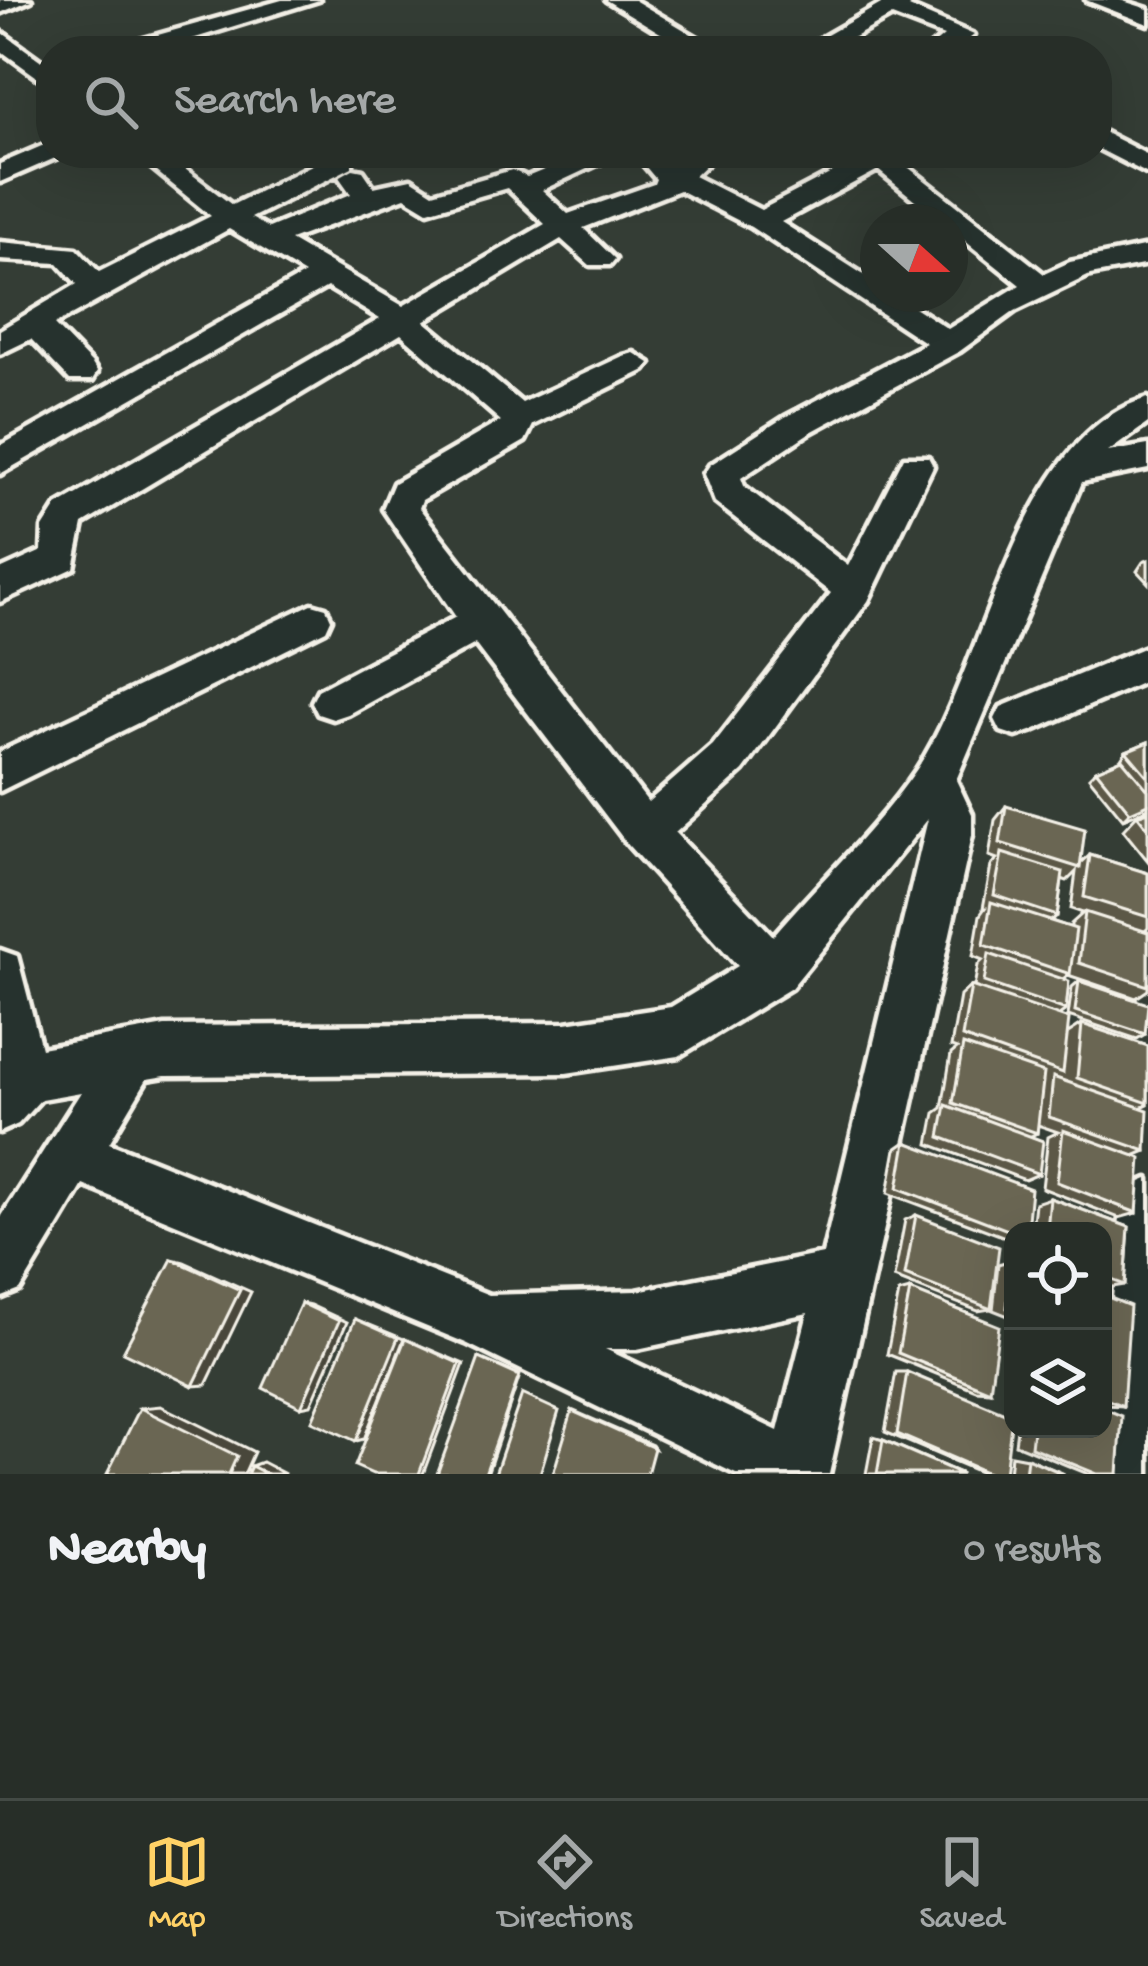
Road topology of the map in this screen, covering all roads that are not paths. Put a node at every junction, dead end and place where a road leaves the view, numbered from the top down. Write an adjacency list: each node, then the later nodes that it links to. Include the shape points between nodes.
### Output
1 (20, 0): 6 (street)
2 (308, 0): 8 (street)
3 (617, 0): 9 (street)
4 (1096, 0): 7 (street)
5 (898, 4): 10 (street); 11 (street)
6 (0, 5)
7 (1148, 17)
8 (206, 36)
9 (677, 36)
10 (839, 36)
11 (960, 36)
12 (0, 38): 13 (street)
13 (36, 70)
14 (1112, 146): 16 (street)
15 (36, 157): 25 (street)
16 (1148, 166)
17 (166, 168): 29 (street)
18 (318, 168): 29 (street)
19 (345, 168): 27 (street)
20 (572, 168): 26 (street)
21 (661, 168): 31 (street, via 670,178 666,189)
22 (681, 168): 30 (street, via 682,180)
23 (854, 168): 30 (street)
24 (892, 168): 28 (street)
25 (0, 174)
26 (524, 188): 27 (street, via 507,177 428,202 411,187); 31 (street)
27 (367, 197): 33 (street)
28 (934, 204)
29 (232, 219): 33 (street); 40 (street)
30 (761, 220): 39 (street)
31 (560, 227): 36 (street); 42 (street)
32 (968, 231): 41 (street)
33 (268, 239): 38 (street)
34 (0, 251): 40 (street, via 67,255)
35 (1148, 255): 41 (street, via 1082,268)
36 (600, 259)
37 (860, 273): 39 (street)
38 (328, 274): 42 (street); 51 (street)
39 (850, 279): 45 (street)
40 (94, 286): 43 (street)
41 (1041, 287): 45 (street)
42 (400, 316): 49 (street); 54 (street, via 70,515 61,528 61,558)
43 (34, 323): 44 (street); 47 (street)
44 (0, 344)
45 (949, 344): 55 (street, via 722,474 728,493)
46 (634, 363): 49 (street)
47 (81, 372)
48 (1148, 409): 53 (street, via 1108,430)
49 (519, 418): 57 (street, via 514,433 401,500)
50 (1148, 457): 53 (street)
51 (0, 462)
52 (916, 466): 55 (street)
53 (1069, 472): 62 (street)
54 (0, 586)
55 (854, 591): 63 (street, via 728,758)
56 (313, 619): 61 (street)
57 (481, 622): 59 (street); 63 (street)
58 (1148, 662): 60 (street)
59 (333, 702)
60 (1016, 718)
61 (0, 772)
62 (934, 780): 64 (street); 71 (street, via 950,835)
63 (645, 832): 64 (street)
64 (774, 970): 66 (street, via 679,1031 566,1048 165,1051)
65 (0, 973): 67 (street)
66 (130, 1060): 67 (street); 68 (street)
67 (12, 1071)
68 (70, 1154): 70 (street); 72 (street)
69 (1148, 1206): 73 (street)
70 (0, 1270)
71 (842, 1278): 72 (street, via 637,1319); 74 (street)
72 (485, 1322): 74 (street)
73 (1142, 1395): 75 (street)
74 (798, 1473)
75 (1129, 1474)

